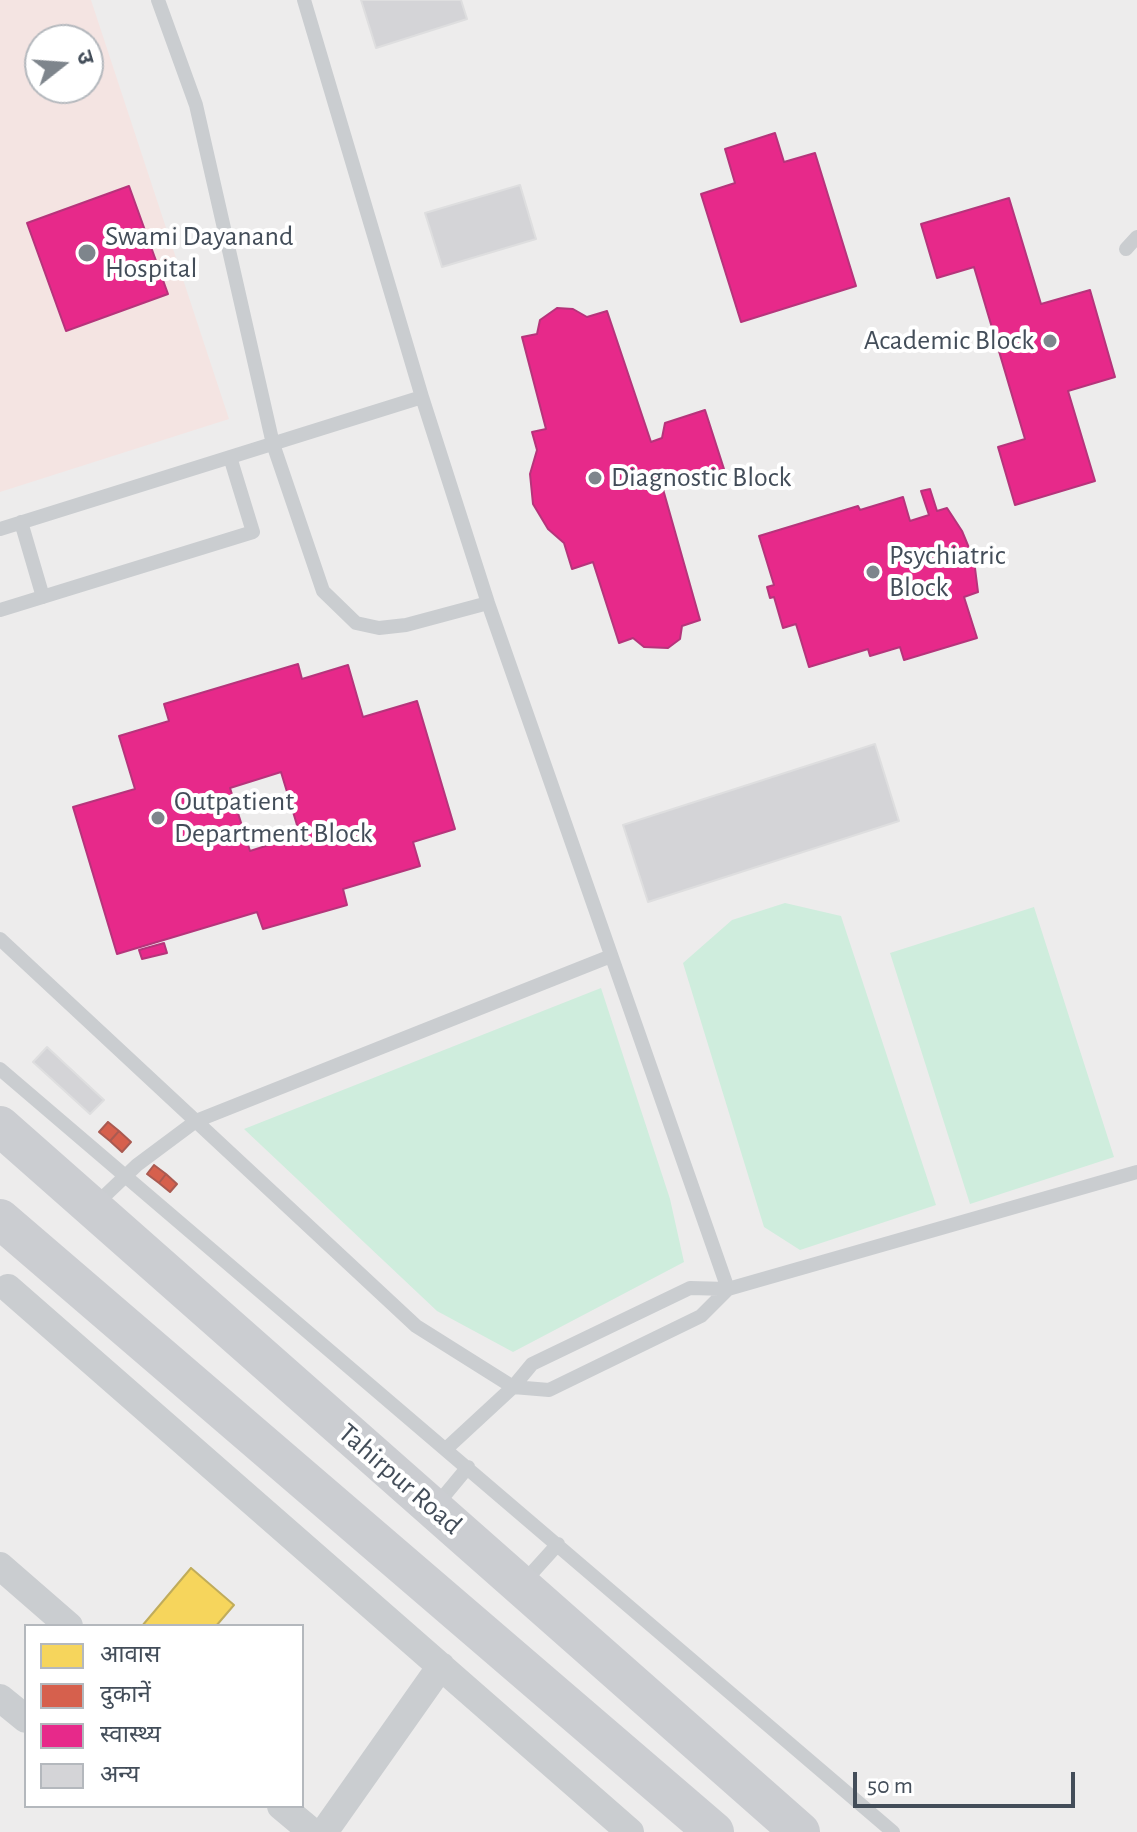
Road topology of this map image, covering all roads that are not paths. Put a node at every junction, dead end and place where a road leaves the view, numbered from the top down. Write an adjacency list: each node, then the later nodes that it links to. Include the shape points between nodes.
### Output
1 (158, 0): 6 (lane, via 196,105)
2 (304, 0): 5 (lane)
3 (1137, 237): 4 (lane)
4 (1126, 249)
5 (422, 397): 6 (lane); 11 (lane)
6 (273, 444): 7 (lane); 11 (lane, via 323,591 356,623 379,628 406,625)
7 (230, 457): 8 (lane); 10 (lane, via 253,532)
8 (21, 522): 9 (lane); 10 (lane)
9 (0, 529)
10 (43, 597): 12 (lane)
11 (488, 603): 14 (lane)
12 (0, 610)
13 (0, 939): 16 (lane)
14 (611, 956): 16 (lane); 23 (lane)
15 (0, 1069): 19 (lane)
16 (196, 1121): 19 (lane); 25 (lane, via 416,1326)
17 (0, 1126): 20 (main road, Tahirpur Road)
18 (1137, 1172): 23 (lane)
19 (125, 1175): 20 (lane); 26 (lane)
20 (92, 1208): 22 (main road); 28 (main road, Tahirpur Road)
21 (0, 1219): 22 (main road)
22 (48, 1259): 24 (street); 40 (main road)
23 (728, 1289): 25 (lane, via 690,1288 532,1364); 25 (lane, via 701,1316 549,1390)
24 (4, 1294): 33 (street)
25 (513, 1387): 26 (lane)
26 (447, 1448): 27 (lane)
27 (468, 1467): 28 (lane); 29 (lane)
28 (434, 1508): 31 (main road, Tahirpur Road)
29 (558, 1544): 31 (lane); 42 (lane)
30 (0, 1566): 32 (street)
31 (521, 1585): 41 (main road, Tahirpur Road)
32 (67, 1624)
33 (441, 1666): 38 (street); 39 (street)
34 (0, 1698): 35 (street)
35 (24, 1717)
36 (283, 1808): 37 (street)
37 (312, 1832)
38 (324, 1832)
39 (630, 1832)
40 (714, 1832)
41 (800, 1832)
42 (893, 1832)

